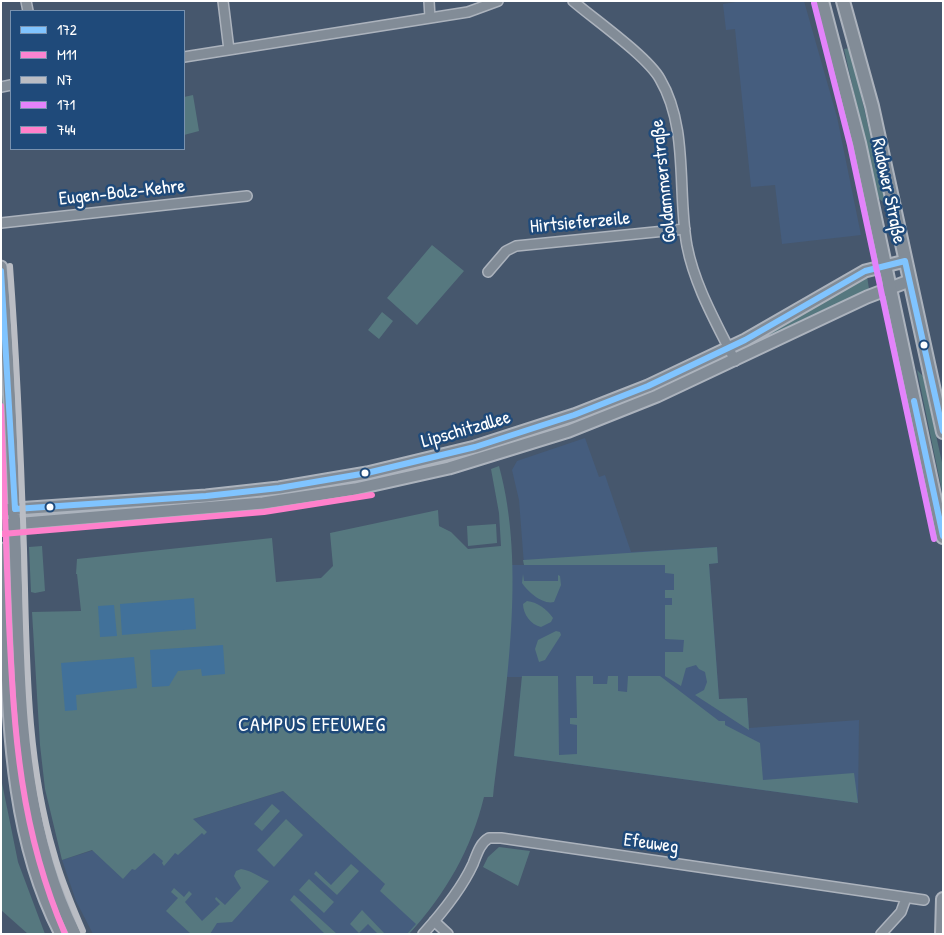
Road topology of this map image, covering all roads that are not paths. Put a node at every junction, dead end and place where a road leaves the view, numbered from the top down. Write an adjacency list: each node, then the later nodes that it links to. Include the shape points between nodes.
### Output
1 (223, 1): 10 (street)
2 (429, 1): 7 (street)
3 (498, 1): 7 (street, via 468,12)
4 (573, 1): 16 (street, Goldammerstraße, via 646,62 670,97 676,120)
5 (822, 1): 9 (main road, Rudower Straße)
6 (843, 1): 8 (main road, Rudower Straße)
7 (430, 18): 10 (street)
8 (849, 20): 9 (main road); 13 (main road, Rudower Straße)
9 (829, 25): 14 (main road, Rudower Straße)
10 (229, 50): 11 (street)
11 (185, 57)
12 (247, 196): 15 (street, Eugen-Bolz-Kehre)
13 (894, 206): 14 (main road); 17 (main road, Rudower Straße)
14 (874, 210): 18 (main road, Rudower Straße)
15 (1, 223)
16 (685, 229): 20 (street, Hirtsieferzeile, via 516,246 506,251); 23 (street, Goldammerstraße, via 695,278)
17 (905, 261): 18 (street, Lipschitzallee); 21 (main road, Rudower Straße)
18 (885, 265): 22 (main road, Rudower Straße); 23 (street, Lipschitzallee, via 865,271)
19 (1, 267): 33 (street)
20 (488, 272)
21 (909, 281): 22 (street, Lipschitzallee); 25 (main road, Rudower Straße)
22 (890, 288): 24 (street, Lipschitzallee); 26 (main road, Rudower Straße)
23 (728, 348): 24 (street, Goldammerstraße); 28 (street, Lipschitzallee, via 611,401)
24 (735, 361): 29 (street, Lipschitzallee, via 620,411)
25 (926, 361): 26 (main road); 27 (main road, Rudower Straße)
26 (906, 365): 38 (main road, Rudower Straße)
27 (943, 432)
28 (496, 441): 29 (street); 30 (street, Lipschitzallee)
29 (500, 453): 31 (street, Lipschitzallee)
30 (436, 457): 31 (street); 32 (street, Lipschitzallee, via 297,485)
31 (439, 470): 35 (street, Lipschitzallee, via 297,498)
32 (138, 501): 33 (street, Lipschitzallee); 35 (street)
33 (14, 509): 34 (street, Lipschitzallee); 36 (street)
34 (1, 510)
35 (139, 515): 36 (street, Lipschitzallee)
36 (14, 524): 37 (street, Lipschitzallee); 40 (street)
37 (1, 525)
38 (943, 537)
39 (1, 549): 41 (street)
40 (17, 600): 41 (street); 42 (street)
41 (5, 601): 43 (street)
42 (24, 737): 43 (street); 47 (street, via 38,828)
43 (12, 738): 48 (street, via 18,792 28,839)
44 (906, 898): 45 (street, Efeuweg); 49 (street, Efeuweg, via 489,838 481,846 460,887); 54 (street, via 901,912)
45 (924, 900)
46 (943, 901): 55 (main road)
47 (64, 912): 48 (street); 51 (street)
48 (53, 917): 50 (street)
49 (434, 921): 52 (street, Efeuweg); 53 (street)
50 (61, 934)
51 (75, 934)
52 (423, 934)
53 (448, 934)
54 (881, 934)
55 (942, 934)

